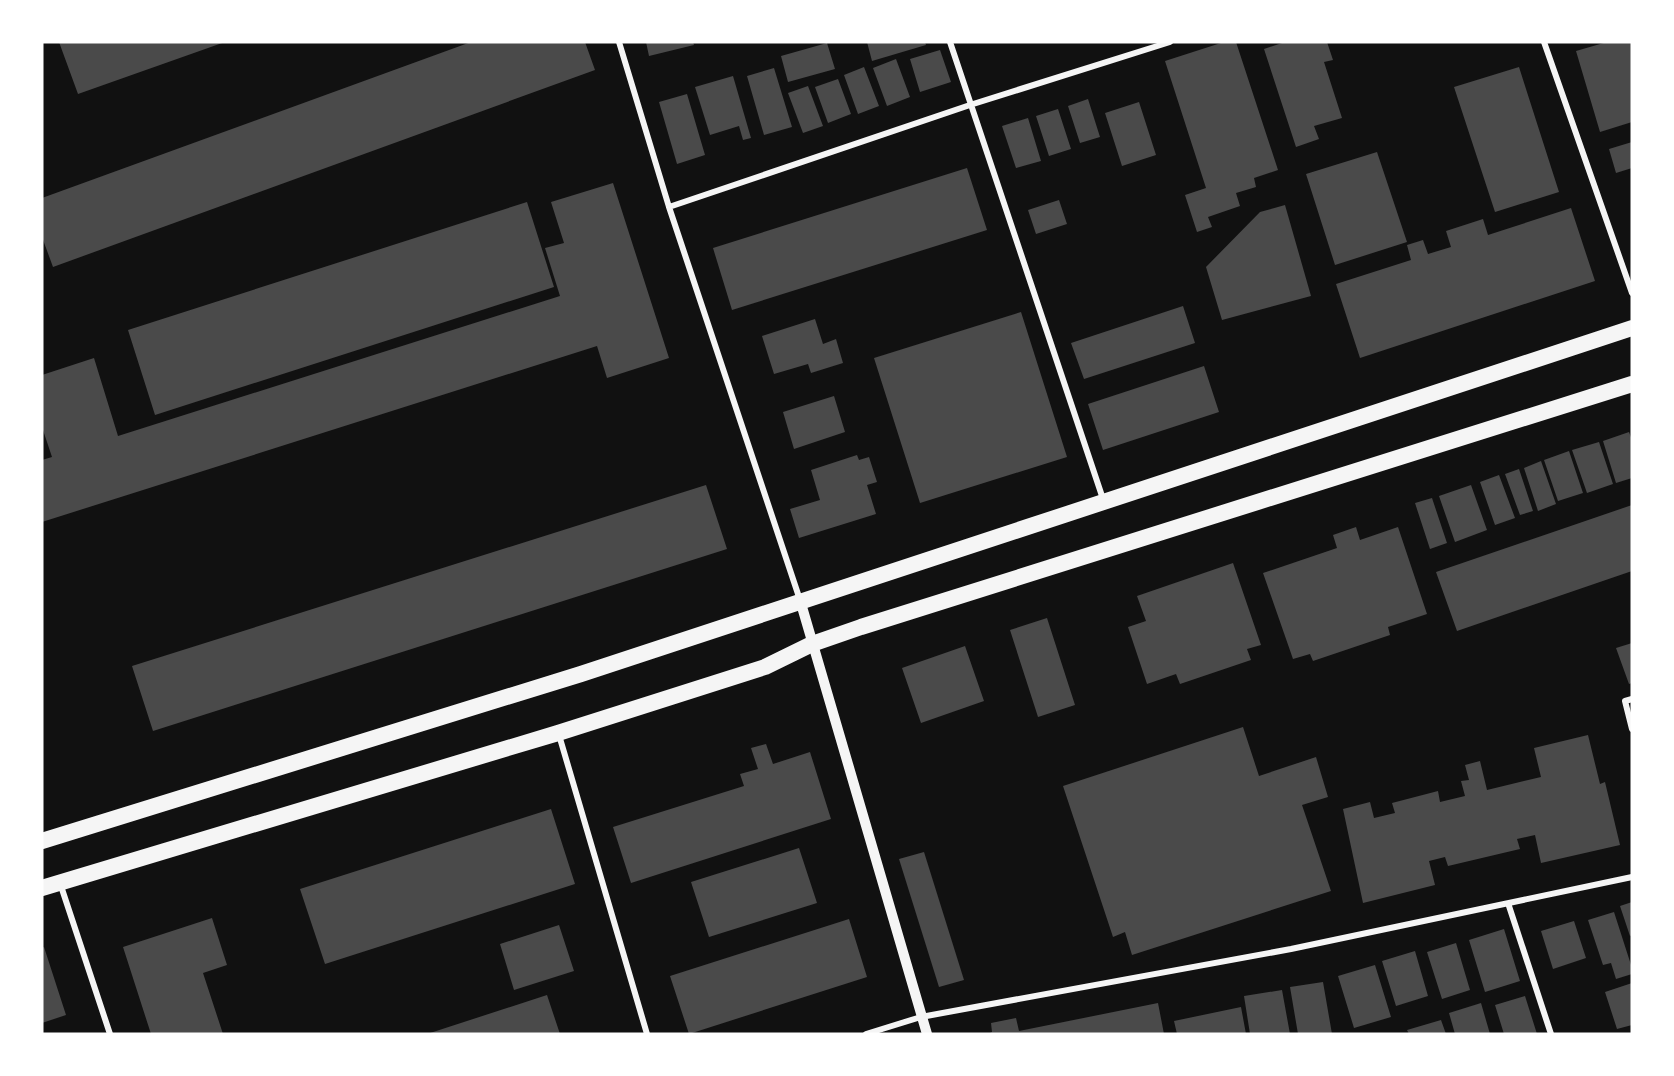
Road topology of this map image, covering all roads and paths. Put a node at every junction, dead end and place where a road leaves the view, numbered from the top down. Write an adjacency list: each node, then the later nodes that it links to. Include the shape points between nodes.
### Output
1 (619, 42): 6 (street)
2 (950, 42): 5 (street)
3 (1170, 42): 5 (street)
4 (1544, 42): 7 (street)
5 (970, 105): 6 (street); 10 (street)
6 (669, 207): 11 (street)
7 (1632, 293)
8 (1632, 328): 10 (highway)
9 (1632, 384): 12 (highway)
10 (1104, 502): 11 (highway)
11 (800, 600): 12 (street); 16 (highway, via 581,674)
12 (812, 644): 15 (highway, via 765,667); 21 (street)
13 (1632, 699): 14 (street, via 1624,701)
14 (1632, 729)
15 (558, 733): 18 (highway); 23 (street)
16 (42, 841)
17 (1632, 877): 20 (street)
18 (60, 882): 19 (highway); 22 (street)
19 (42, 888)
20 (1508, 903): 21 (street, via 1291,949); 26 (street)
21 (921, 1017): 24 (street); 25 (street)
22 (110, 1034)
23 (648, 1034)
24 (866, 1034)
25 (927, 1034)
26 (1551, 1034)

